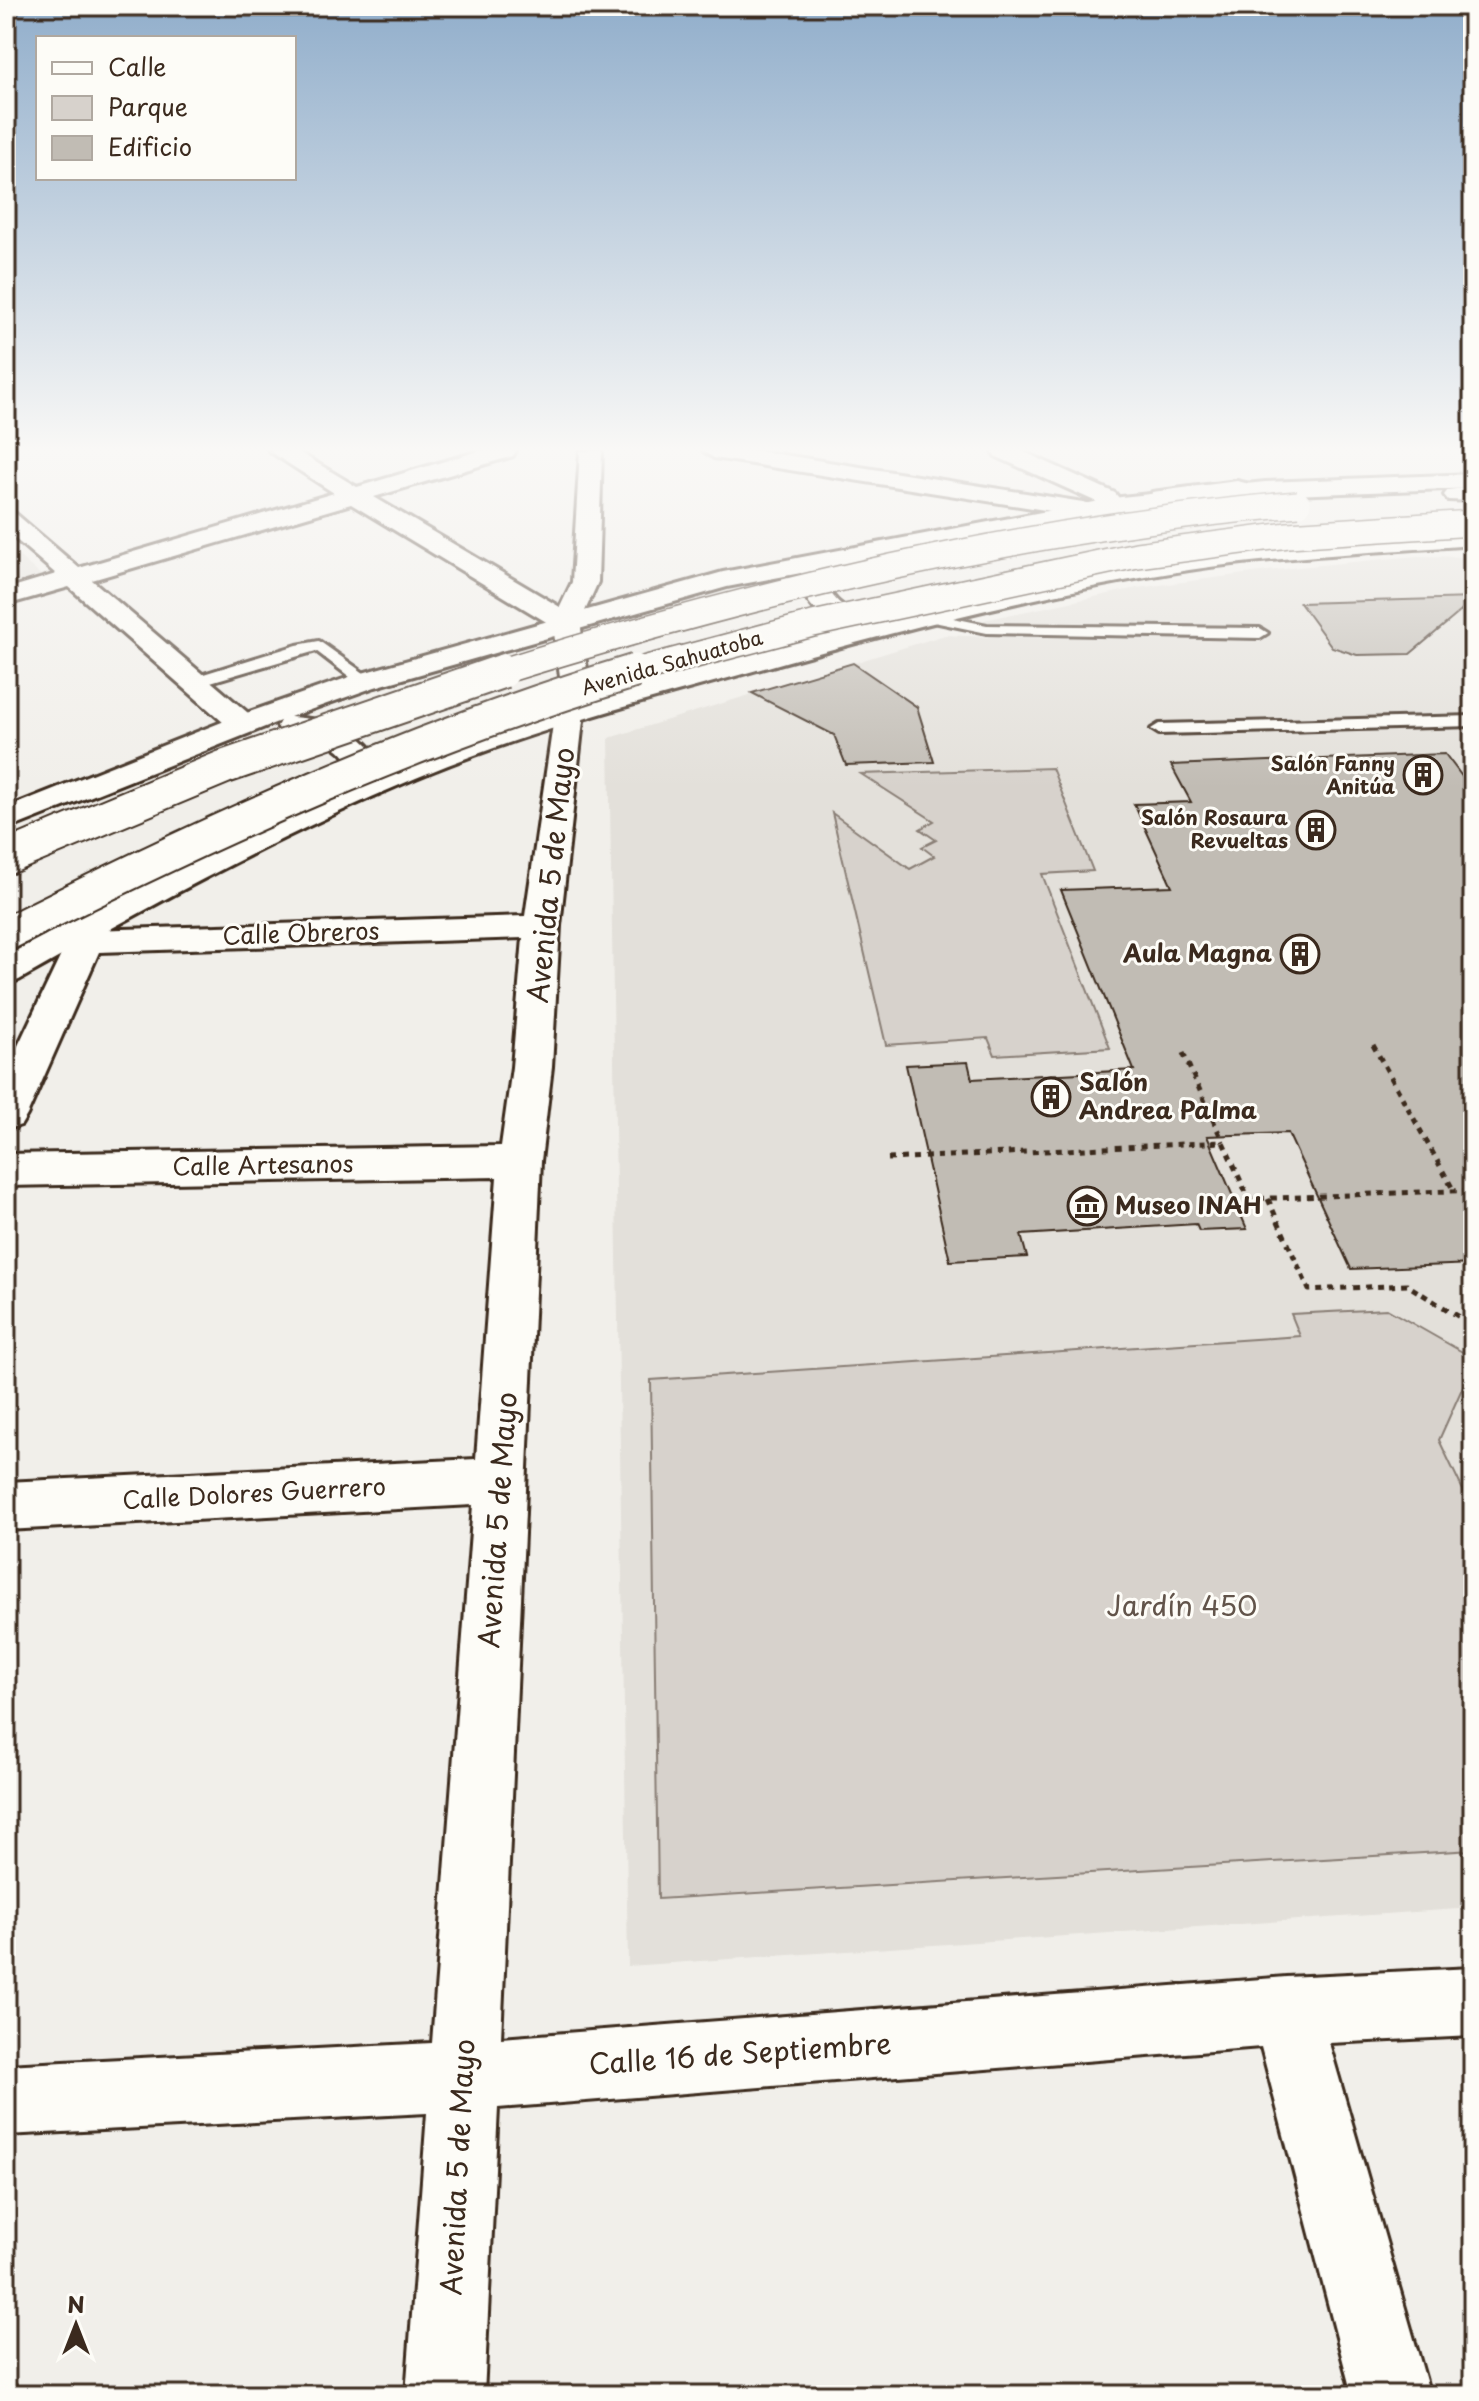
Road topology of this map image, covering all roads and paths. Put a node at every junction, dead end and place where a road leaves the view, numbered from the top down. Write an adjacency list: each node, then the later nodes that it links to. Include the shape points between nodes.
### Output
1 (60, 563): 10 (street)
2 (120, 563): 10 (street)
3 (457, 563): 15 (street)
4 (586, 563): 15 (street)
5 (807, 563): 15 (street, via 709,583)
6 (816, 563): 13 (street, via 810,577 814,592 825,605)
7 (912, 563): 24 (street, Avenida Sahuatoba, bridge, via 767,596 501,671 271,748)
8 (1092, 563): 26 (street, Avenida Sahuatoba, bridge, via 791,629 537,703 415,747 89,891)
9 (1187, 563): 12 (street, Avenida Sahuatoba)
10 (76, 576): 11 (street); 17 (street)
11 (6, 597)
12 (929, 617): 13 (street, Avenida Sahuatoba); 14 (lane, via 987,629)
13 (868, 631): 18 (street, Avenida Sahuatoba)
14 (1260, 633)
15 (569, 635): 16 (street); 18 (street, Avenida 5 de Mayo, via 574,676)
16 (365, 681): 17 (lane, via 319,646); 20 (street)
17 (190, 683): 20 (street)
18 (568, 715): 22 (street, Avenida Sahuatoba, via 464,748); 25 (street, Avenida 5 de Mayo)
19 (1473, 721): 21 (lane)
20 (243, 724): 22 (street, via 305,727 352,743 370,768); 23 (street)
21 (1159, 729)
22 (372, 787): 27 (street, Avenida Sahuatoba, via 179,875)
23 (6, 820)
24 (6, 858)
25 (542, 926): 27 (street, Calle Obreros); 34 (street, Avenida 5 de Mayo)
26 (6, 934)
27 (73, 941): 28 (street, Avenida Sahuatoba); 31 (street)
28 (6, 972)
29 (1373, 1045): 37 (path)
30 (1183, 1053): 32 (path)
31 (6, 1115)
32 (1223, 1142): 33 (path); 38 (path, via 1249,1199)
33 (888, 1159)
34 (520, 1161): 35 (street, Calle Artesanos); 40 (street, Avenida 5 de Mayo)
35 (6, 1170)
36 (1473, 1190): 37 (path)
37 (1454, 1191): 38 (path)
38 (1268, 1199): 39 (path, via 1309,1290 1407,1285)
39 (1473, 1325)
40 (501, 1481): 41 (street, Calle Dolores Guerrero); 44 (street, Avenida 5 de Mayo)
41 (6, 1506)
42 (1473, 2002): 43 (street, Calle 16 de Septiembre)
43 (1286, 2011): 44 (street, Calle 16 de Septiembre); 47 (street)
44 (463, 2076): 45 (street, Calle 16 de Septiembre); 46 (street, Avenida 5 de Mayo)
45 (6, 2100)
46 (445, 2395)
47 (1391, 2395)

